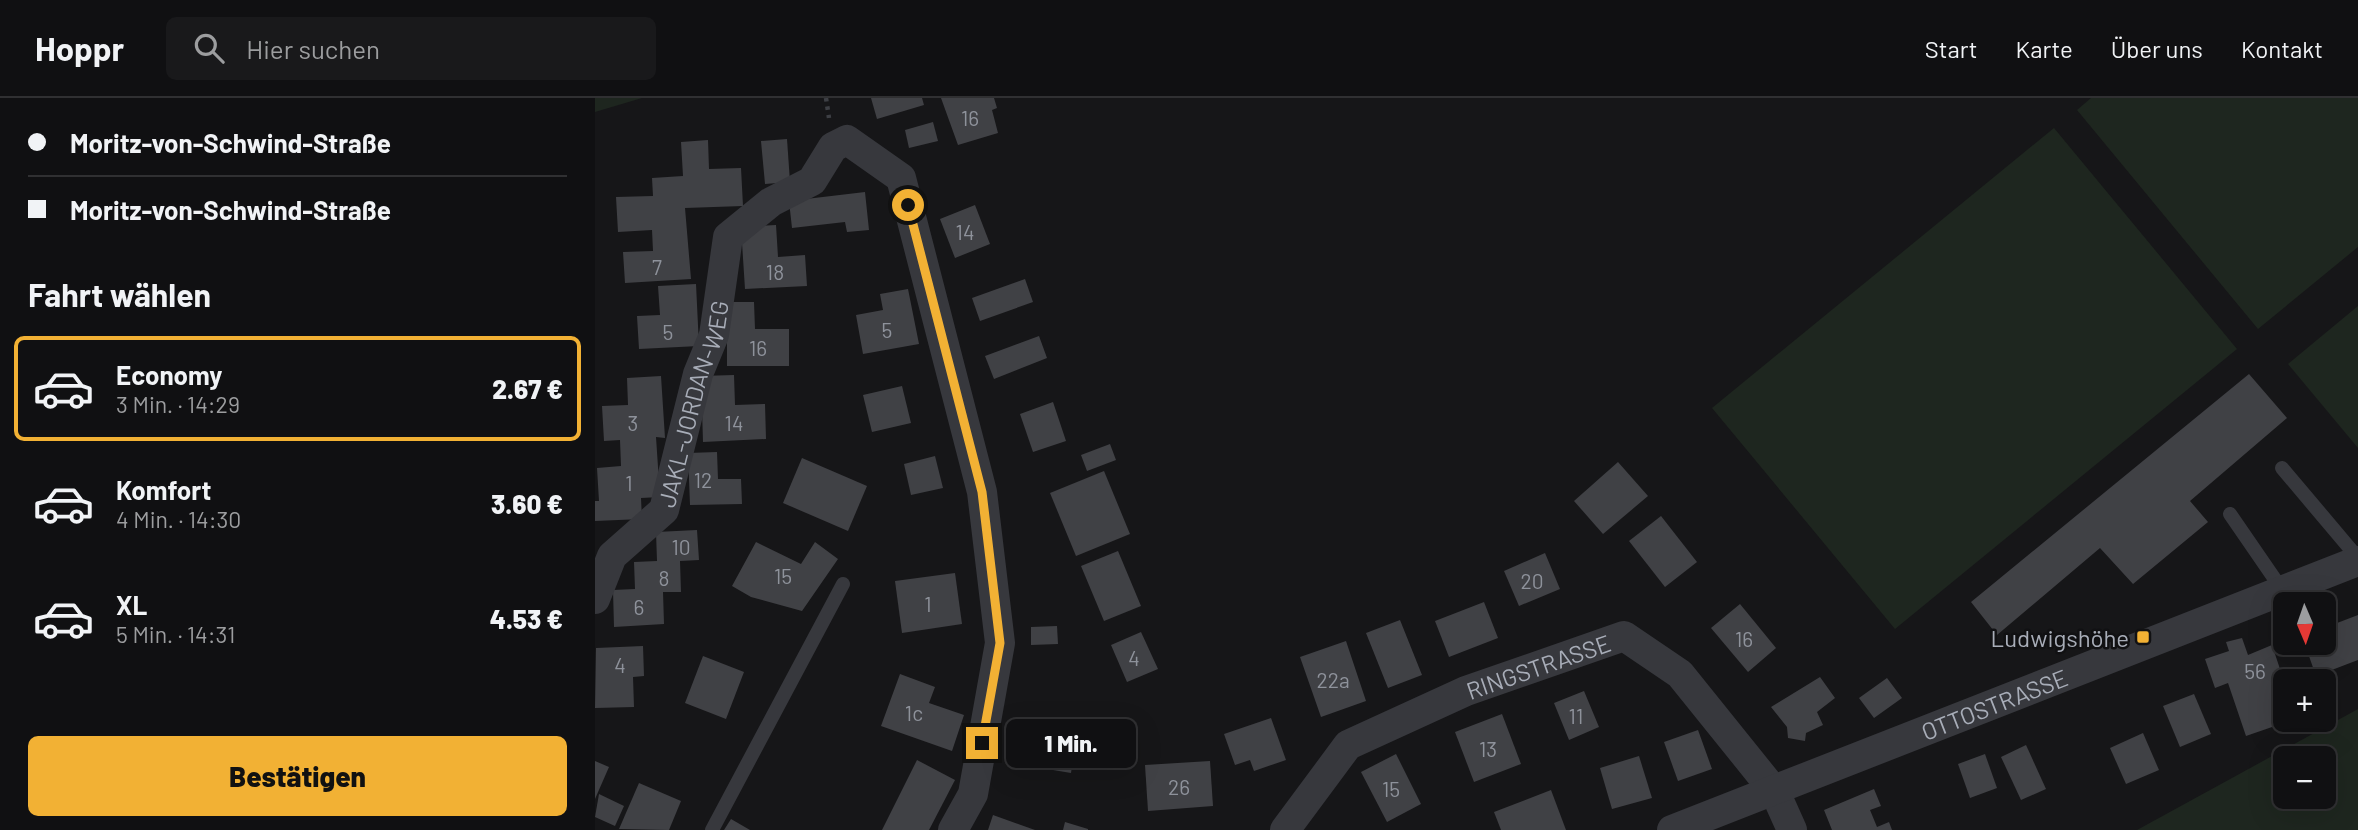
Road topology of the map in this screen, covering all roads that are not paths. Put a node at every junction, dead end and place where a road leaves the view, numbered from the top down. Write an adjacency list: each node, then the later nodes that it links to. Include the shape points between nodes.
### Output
1 (2282, 468): 3 (lane)
2 (2230, 514): 5 (lane)
3 (2358, 560): 5 (street, OTTOSTRASSE)
4 (843, 584): 8 (lane)
5 (2283, 591): 7 (street, OTTOSTRASSE)
6 (595, 599): 9 (street, JAKL-JORDAN-WEG, via 612,556 664,510 698,374 714,335 728,237 771,202 812,181 833,147 847,140 901,178 982,492 1000,643 973,793)
7 (1775, 792): 10 (street, RINGSTRASSE, via 1680,674 1624,636 1466,691 1348,745); 11 (street, OTTOSTRASSE); 12 (street, RINGSTRASSE)
8 (712, 830)
9 (953, 830)
10 (1285, 830)
11 (1672, 830)
12 (1792, 830)

